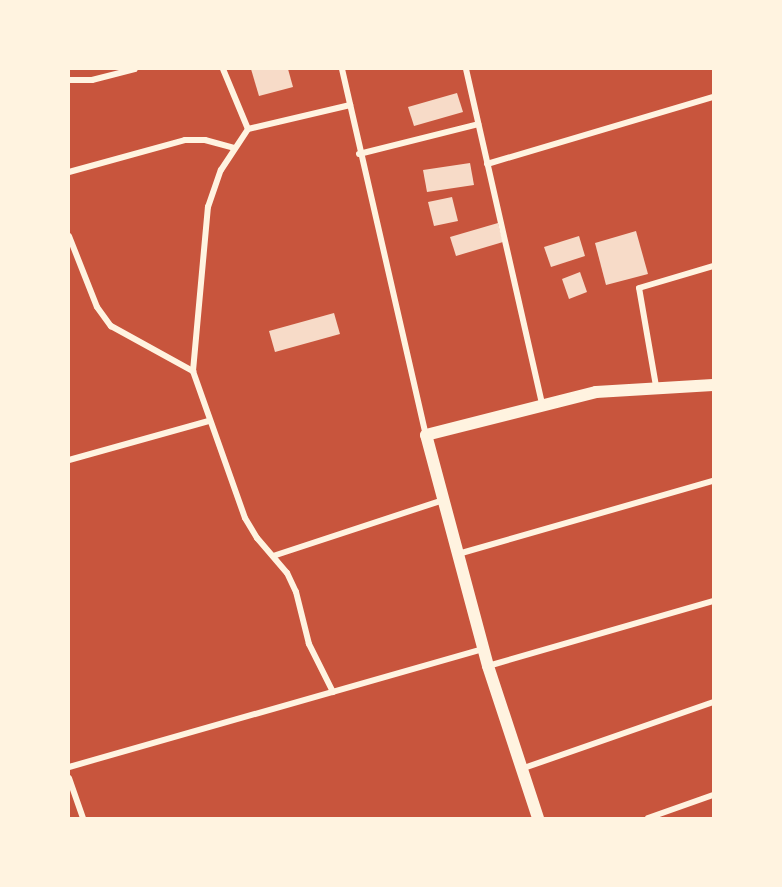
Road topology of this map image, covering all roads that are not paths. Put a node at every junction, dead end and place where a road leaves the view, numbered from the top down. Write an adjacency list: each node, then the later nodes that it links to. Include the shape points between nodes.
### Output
1 (135, 69): 5 (street, via 92,80)
2 (223, 69): 9 (street)
3 (342, 69): 7 (street)
4 (465, 69): 8 (street)
5 (69, 80)
6 (713, 97): 12 (street)
7 (350, 105): 9 (street); 11 (street)
8 (478, 124): 11 (street); 12 (street)
9 (248, 129): 10 (street)
10 (235, 148): 13 (street, via 205,140 185,140); 16 (street, via 220,170 208,207)
11 (359, 154): 21 (street)
12 (487, 164): 19 (street)
13 (69, 172)
14 (69, 236): 16 (street, via 97,307 111,326)
15 (713, 266): 18 (street, via 639,288)
16 (193, 371): 20 (street)
17 (713, 385): 18 (main road)
18 (656, 386): 19 (main road)
19 (542, 403): 21 (main road)
20 (208, 421): 22 (street); 26 (street, via 245,518)
21 (426, 435): 24 (main road)
22 (69, 460)
23 (713, 481): 25 (street)
24 (443, 500): 25 (main road); 26 (street)
25 (457, 554): 28 (main road)
26 (273, 556): 30 (street, via 296,592 309,644)
27 (713, 601): 29 (street)
28 (483, 649): 29 (main road); 30 (street)
29 (488, 666): 33 (main road)
30 (333, 692): 32 (street)
31 (713, 702): 33 (street)
32 (69, 767)
33 (521, 770): 37 (main road)
34 (69, 778): 36 (street)
35 (713, 795): 38 (street)
36 (83, 818)
37 (537, 818)
38 (648, 818)

